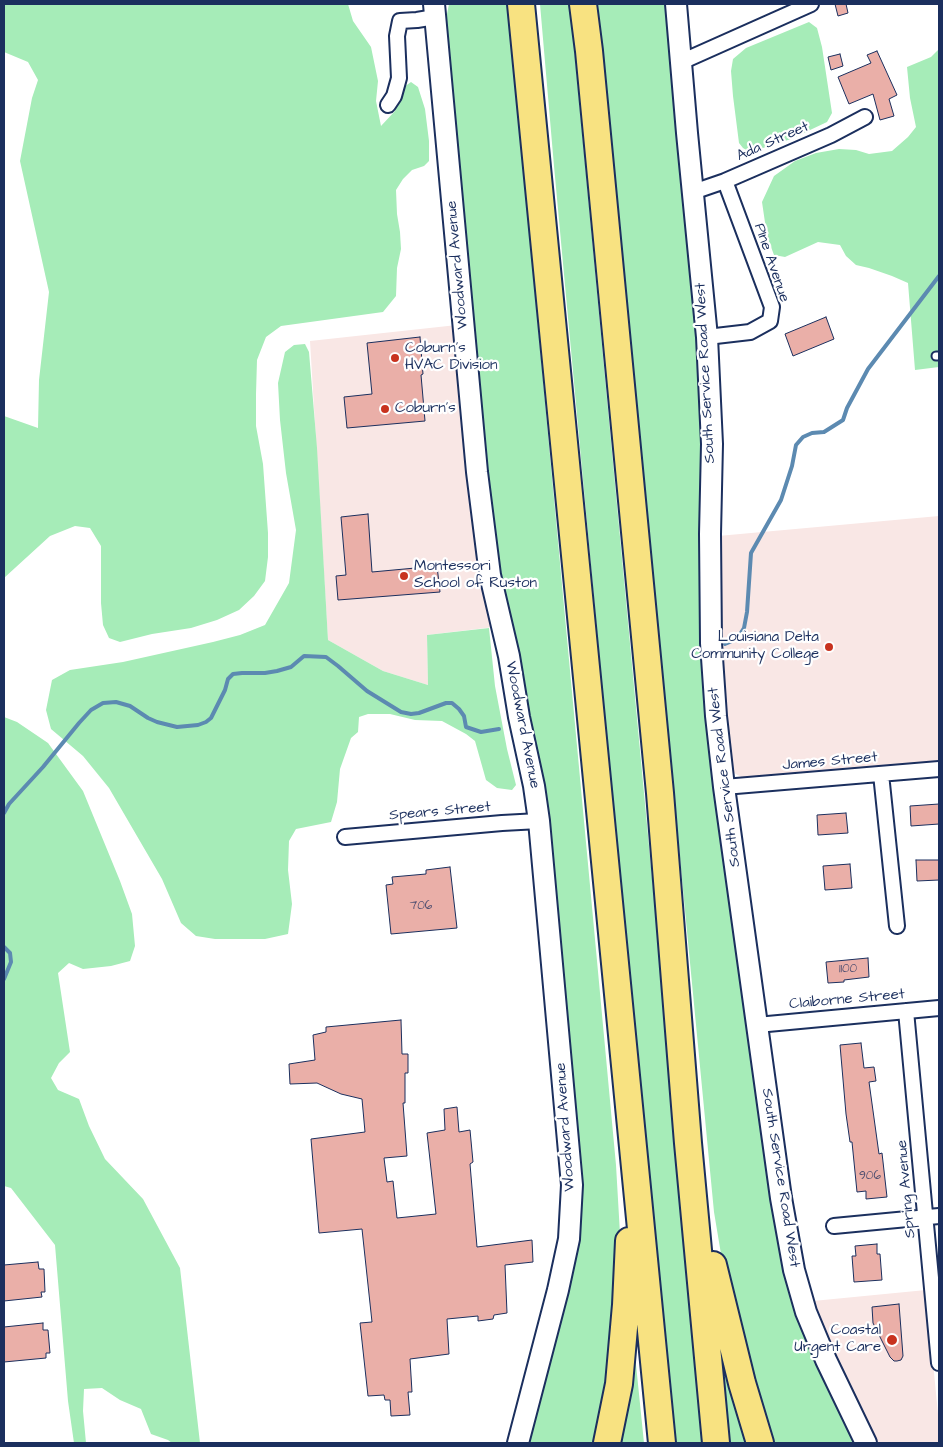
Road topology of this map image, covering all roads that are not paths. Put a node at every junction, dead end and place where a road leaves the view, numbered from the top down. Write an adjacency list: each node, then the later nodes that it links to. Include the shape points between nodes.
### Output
1 (521, 4): 21 (highway)
2 (583, 4): 22 (highway, via 660,793)
3 (676, 4): 6 (main road, South Service Road West)
4 (811, 4): 6 (street)
5 (436, 8): 7 (street, via 417,20 400,21 397,36 399,78); 15 (main road, Woodward Avenue, via 477,472 490,575 509,656)
6 (681, 62): 10 (main road, South Service Road West)
7 (388, 105)
8 (865, 117): 9 (street, Ada Street)
9 (725, 181): 10 (street, Ada Street); 11 (street, PIne Avenue, via 772,307 770,321 750,332)
10 (693, 192): 11 (main road, South Service Road West)
11 (707, 337): 14 (main road, South Service Road West, via 712,444 711,643)
12 (939, 769): 13 (street, James Street)
13 (881, 774): 14 (street, James Street); 17 (street)
14 (724, 787): 20 (main road, South Service Road West)
15 (539, 821): 16 (street, Spears Street); 26 (main road, Woodward Avenue, via 572,1185 569,1239)
16 (344, 837)
17 (897, 926)
18 (939, 1008): 19 (street, Claiborne Street)
19 (906, 1012): 20 (street, Claiborne Street); 23 (street, Spring Avenue)
20 (757, 1025): 31 (main road, South Service Road West, via 794,1270 826,1360)
21 (628, 1093): 27 (highway, via 630,1234 626,1305 619,1384); 28 (highway)
22 (688, 1142): 29 (highway); 30 (highway, via 725,1316)
23 (932, 1217): 24 (street); 25 (street, Spring Avenue)
24 (834, 1226)
25 (939, 1363)
26 (518, 1443)
27 (607, 1443)
28 (662, 1443)
29 (716, 1443)
30 (760, 1443)
31 (866, 1443)

